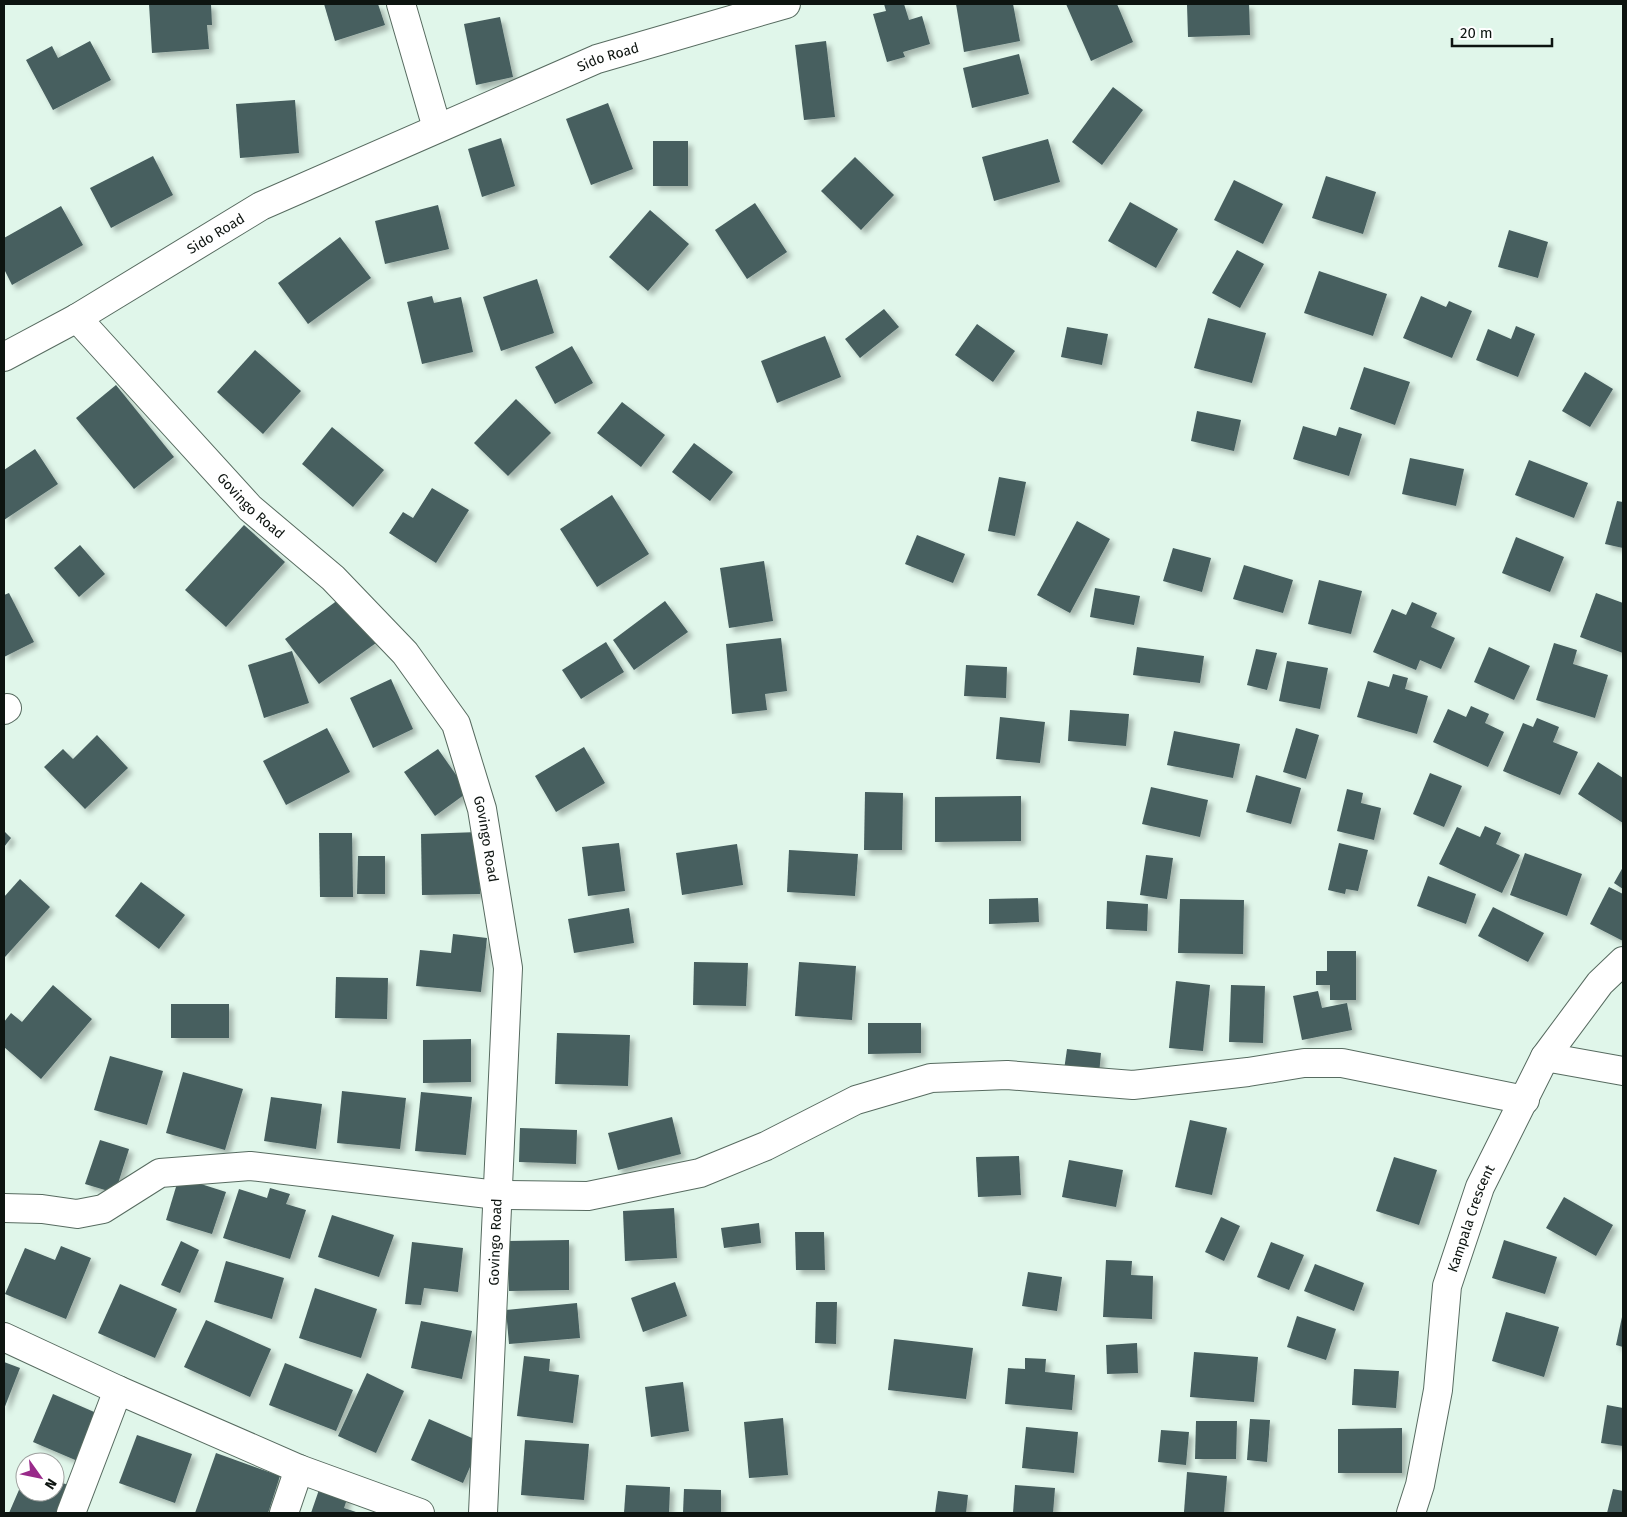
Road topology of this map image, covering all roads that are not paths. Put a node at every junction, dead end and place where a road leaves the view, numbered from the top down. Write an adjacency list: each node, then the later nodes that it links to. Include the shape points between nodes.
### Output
1 (401, 4): 3 (street)
2 (786, 4): 3 (street, Sido Road, via 597,59)
3 (438, 128): 4 (street, Sido Road, via 261,206)
4 (77, 318): 5 (street, Sido Road); 10 (street, Govingo Road, via 250,508 333,578 405,653 456,724 482,809 508,968)
5 (4, 357)
6 (1623, 961): 7 (street, Kampala Crescent, via 1600,983)
7 (1545, 1057): 8 (street); 9 (street, Kampala Crescent)
8 (1623, 1071)
9 (1525, 1100): 10 (street, via 1342,1063 1304,1063 1134,1085 1007,1075 931,1078 856,1100 766,1146 700,1173 588,1196); 19 (street, Kampala Crescent, via 1480,1187 1447,1286 1438,1390 1420,1485)
10 (497, 1195): 11 (street, via 250,1166 160,1173 103,1209 77,1214); 18 (street, Govingo Road)
11 (4, 1208)
12 (4, 1337): 13 (street)
13 (118, 1390): 14 (street); 15 (street)
14 (299, 1469): 16 (street); 17 (street)
15 (71, 1513)
16 (284, 1513)
17 (420, 1513)
18 (483, 1513)
19 (1410, 1513)

